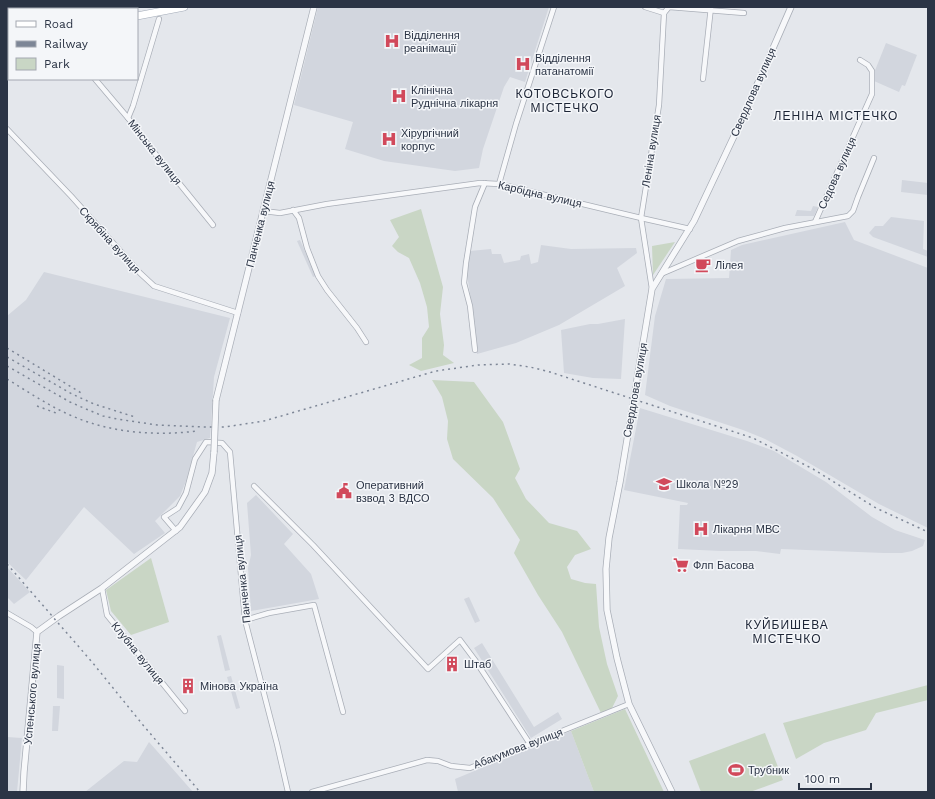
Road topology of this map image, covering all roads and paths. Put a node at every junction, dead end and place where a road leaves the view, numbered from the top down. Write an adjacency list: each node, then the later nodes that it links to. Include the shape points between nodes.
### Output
1 (184, 7): 6 (main road)
2 (314, 7): 21 (street, Панченка вулиця)
3 (554, 7): 19 (street)
4 (645, 7): 8 (street)
5 (791, 7): 25 (street, Свердлова вулиця)
6 (164, 9): 10 (main road)
7 (711, 9): 8 (street, via 669,7); 9 (street); 13 (street)
8 (664, 13): 22 (street, Леніна вулиця, via 659,105)
9 (744, 13)
10 (138, 16)
11 (159, 19): 15 (street)
12 (860, 60): 23 (street, Седова вулиця, via 872,71 872,94)
13 (703, 79)
14 (96, 80): 15 (street, Мінська вулиця)
15 (128, 118): 24 (street, Мінська вулиця)
16 (7, 129): 28 (street, Скрябіна вулиця, via 154,286)
17 (874, 158): 23 (street, via 853,211 848,216)
18 (485, 183): 19 (street, Карбідна вулиця); 20 (street, Карбідна вулиця); 30 (street, via 475,207 464,283 470,306)
19 (499, 184): 22 (street, Карбідна вулиця)
20 (293, 210): 21 (street, Карбідна вулиця, via 280,213); 29 (street, via 299,218 318,276)
21 (263, 211): 28 (street, Панченка вулиця)
22 (640, 218): 25 (street, Карбідна вулиця); 27 (street, Леніна вулиця)
23 (815, 222): 26 (street, via 738,241)
24 (213, 225)
25 (690, 229): 26 (street, Свердлова вулиця)
26 (661, 274): 27 (street, Свердлова вулиця)
27 (652, 289): 37 (street, Свердлова вулиця, via 609,538 606,569 607,610)
28 (238, 314): 32 (street, Панченка вулиця, bridge, via 216,400 212,473 205,492)
29 (366, 342)
30 (475, 350)
31 (254, 486): 40 (street, via 313,545 428,669 460,640)
32 (176, 531): 33 (street); 35 (street, Панченка вулиця, via 164,517 178,508 186,493 195,459 206,442 222,443 230,452)
33 (102, 588): 36 (street); 38 (street, Клубна вулиця, via 108,615)
34 (7, 612): 36 (street, Успенського вулиця)
35 (245, 620): 39 (street, via 314,605); 42 (street, Панченка вулиця)
36 (37, 632): 41 (street, Успенського вулиця)
37 (629, 704): 40 (street, Абакумова вулиця); 44 (street, Свердлова вулиця)
38 (185, 711)
39 (343, 712)
40 (530, 744): 43 (street, Абакумова вулиця, via 470,768 428,760)
41 (24, 792)
42 (288, 792)
43 (312, 792)
44 (672, 792)

